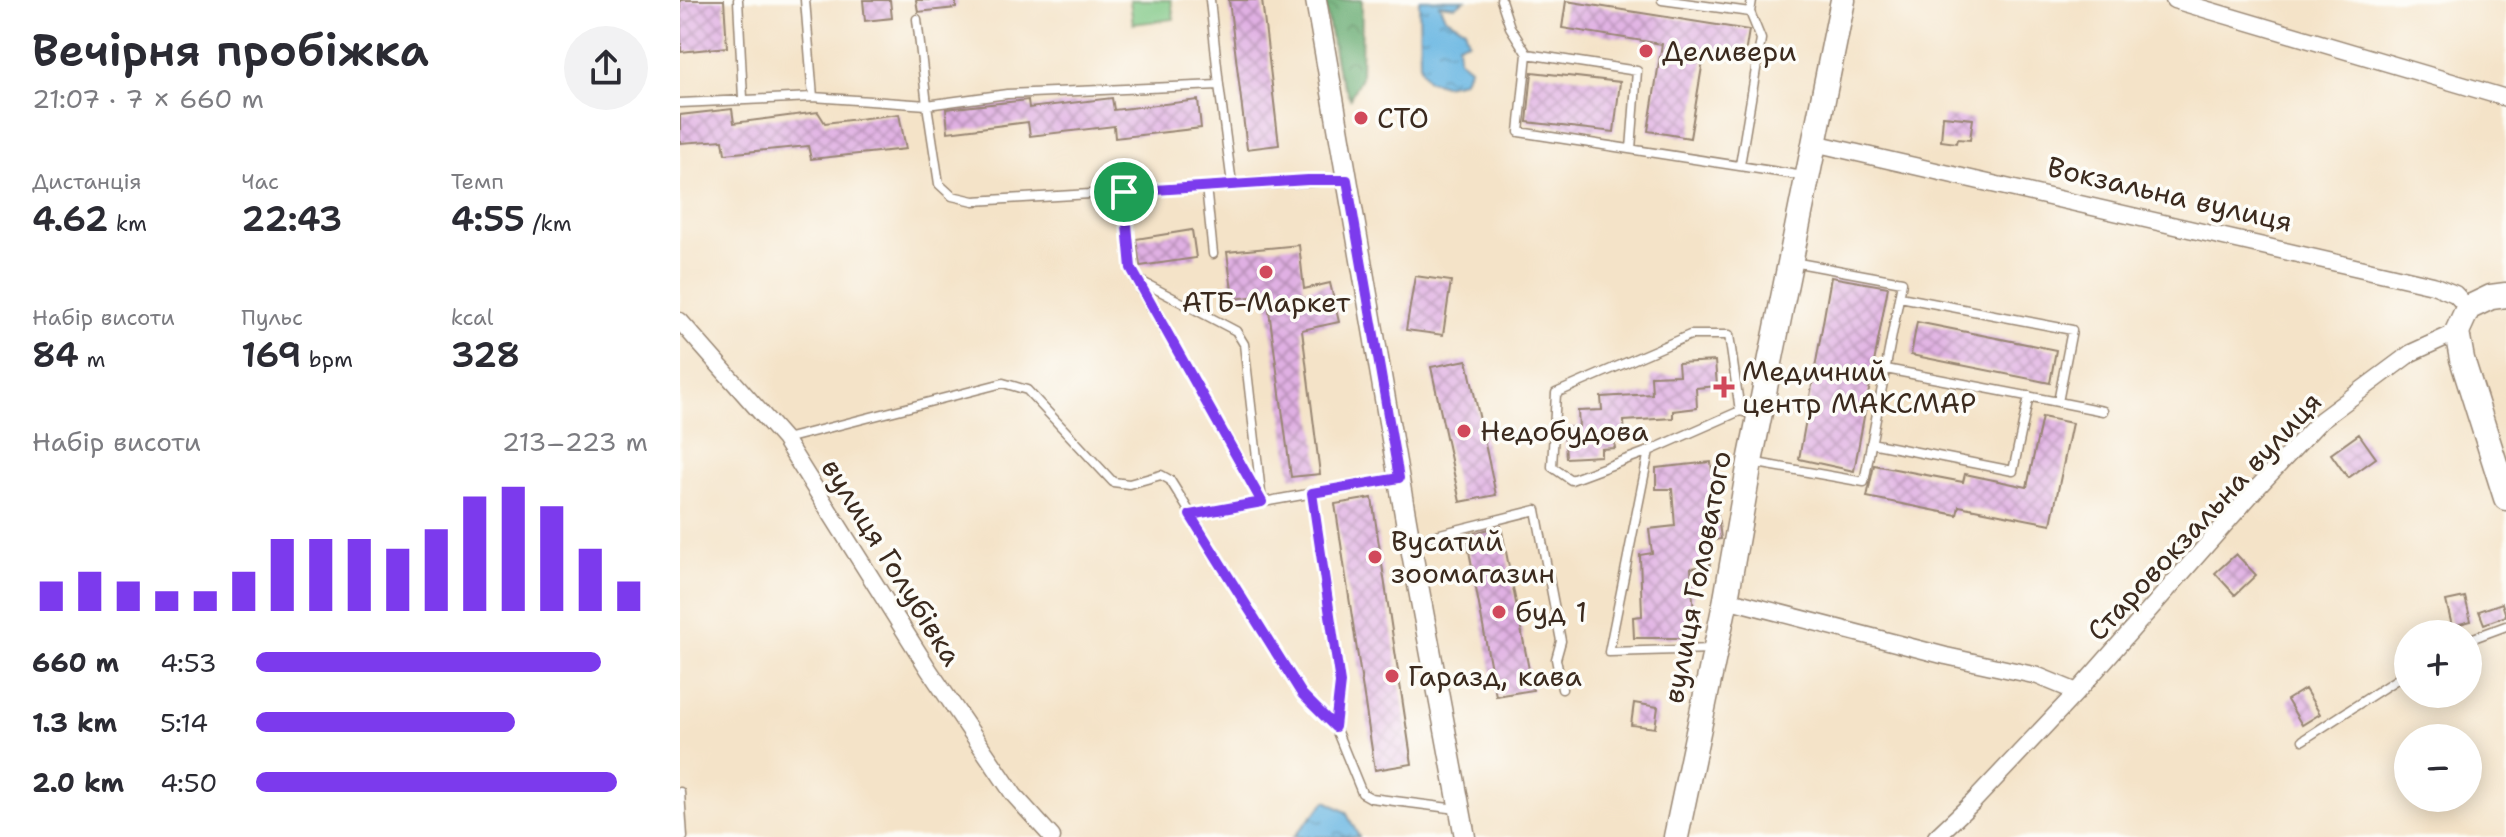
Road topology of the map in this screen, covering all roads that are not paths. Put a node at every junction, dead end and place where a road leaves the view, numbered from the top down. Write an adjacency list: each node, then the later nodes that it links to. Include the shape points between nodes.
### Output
1 (738, 0): 15 (lane)
2 (805, 0): 14 (lane)
3 (1210, 0): 13 (lane)
4 (1316, 0): 23 (street)
5 (1501, 0): 12 (lane)
6 (1662, 0): 10 (lane)
7 (1752, 0): 10 (lane)
8 (1843, 0): 19 (main road, вулиця Головатого)
9 (2174, 0): 16 (street)
10 (1750, 12): 21 (lane, via 1761,39)
11 (917, 19): 18 (lane)
12 (1527, 54): 20 (lane, via 1637,71); 20 (lane, via 1519,132)
13 (1219, 85): 18 (lane, via 1007,94); 24 (lane)
14 (813, 97): 15 (lane); 18 (lane)
15 (743, 98): 17 (lane)
16 (2506, 98)
17 (680, 103)
18 (927, 105): 26 (lane, via 939,184 952,196 974,201)
19 (1814, 143): 22 (main road, вулиця Головатого); 32 (street, Вокзальна вулиця, via 2433,285 2455,294)
20 (1631, 149): 21 (lane)
21 (1740, 165): 22 (lane)
22 (1807, 177): 28 (main road, вулиця Головатого)
23 (1347, 180): 24 (lane); 44 (street)
24 (1232, 184): 25 (lane)
25 (1206, 186): 26 (lane); 27 (lane)
26 (1124, 192): 29 (lane)
27 (1213, 254)
28 (1790, 261): 31 (lane, via 1902,282); 39 (main road, вулиця Головатого)
29 (1135, 278): 47 (lane); 47 (lane, via 1236,331 1244,344)
30 (2506, 295): 32 (main road)
31 (1900, 297): 35 (lane); 37 (lane, via 2072,330)
32 (2468, 308): 34 (main road)
33 (682, 326): 40 (street, вулиця Голубівка)
34 (2457, 332): 46 (main road); 56 (street, Старовокзальна вулиця, via 2411,353 2321,420)
35 (1886, 369): 36 (lane); 41 (lane)
36 (2029, 396): 37 (lane); 41 (lane, via 2013,471)
37 (2058, 402): 38 (lane)
38 (2103, 411)
39 (1750, 414): 42 (lane); 42 (lane, via 1729,335 1690,335 1556,393 1552,467 1571,480); 43 (main road, вулиця Головатого)
40 (784, 439): 48 (lane, via 1003,383 1027,390 1113,482 1129,484 1161,475 1170,480); 62 (street, вулиця Голубівка, via 929,670 1014,795)
41 (1871, 443): 43 (lane, via 1864,482)
42 (1649, 451): 53 (lane, via 1609,652)
43 (1750, 462): 50 (main road, вулиця Головатого)
44 (1399, 478): 45 (lane); 49 (street)
45 (1312, 493): 47 (lane); 57 (lane, via 1340,683)
46 (2506, 498)
47 (1262, 502): 48 (lane)
48 (1190, 515): 57 (lane, via 1302,694)
49 (1410, 541): 55 (lane, via 1536,510 1561,641 1556,659); 60 (street)
50 (1726, 599): 53 (main road, вулиця Головатого); 56 (street, via 2038,676)
51 (2506, 626): 52 (lane)
52 (2482, 635)
53 (1714, 649): 64 (main road, вулиця Головатого)
54 (2394, 681): 58 (lane)
55 (1562, 689)
56 (2077, 692): 65 (street, Старовокзальна вулиця)
57 (1335, 727): 60 (lane, via 1362,793)
58 (2303, 740)
59 (680, 792): 61 (lane)
60 (1458, 809): 63 (street)
61 (683, 837)
62 (1052, 837)
63 (1465, 837)
64 (1676, 837)
65 (1936, 837)

